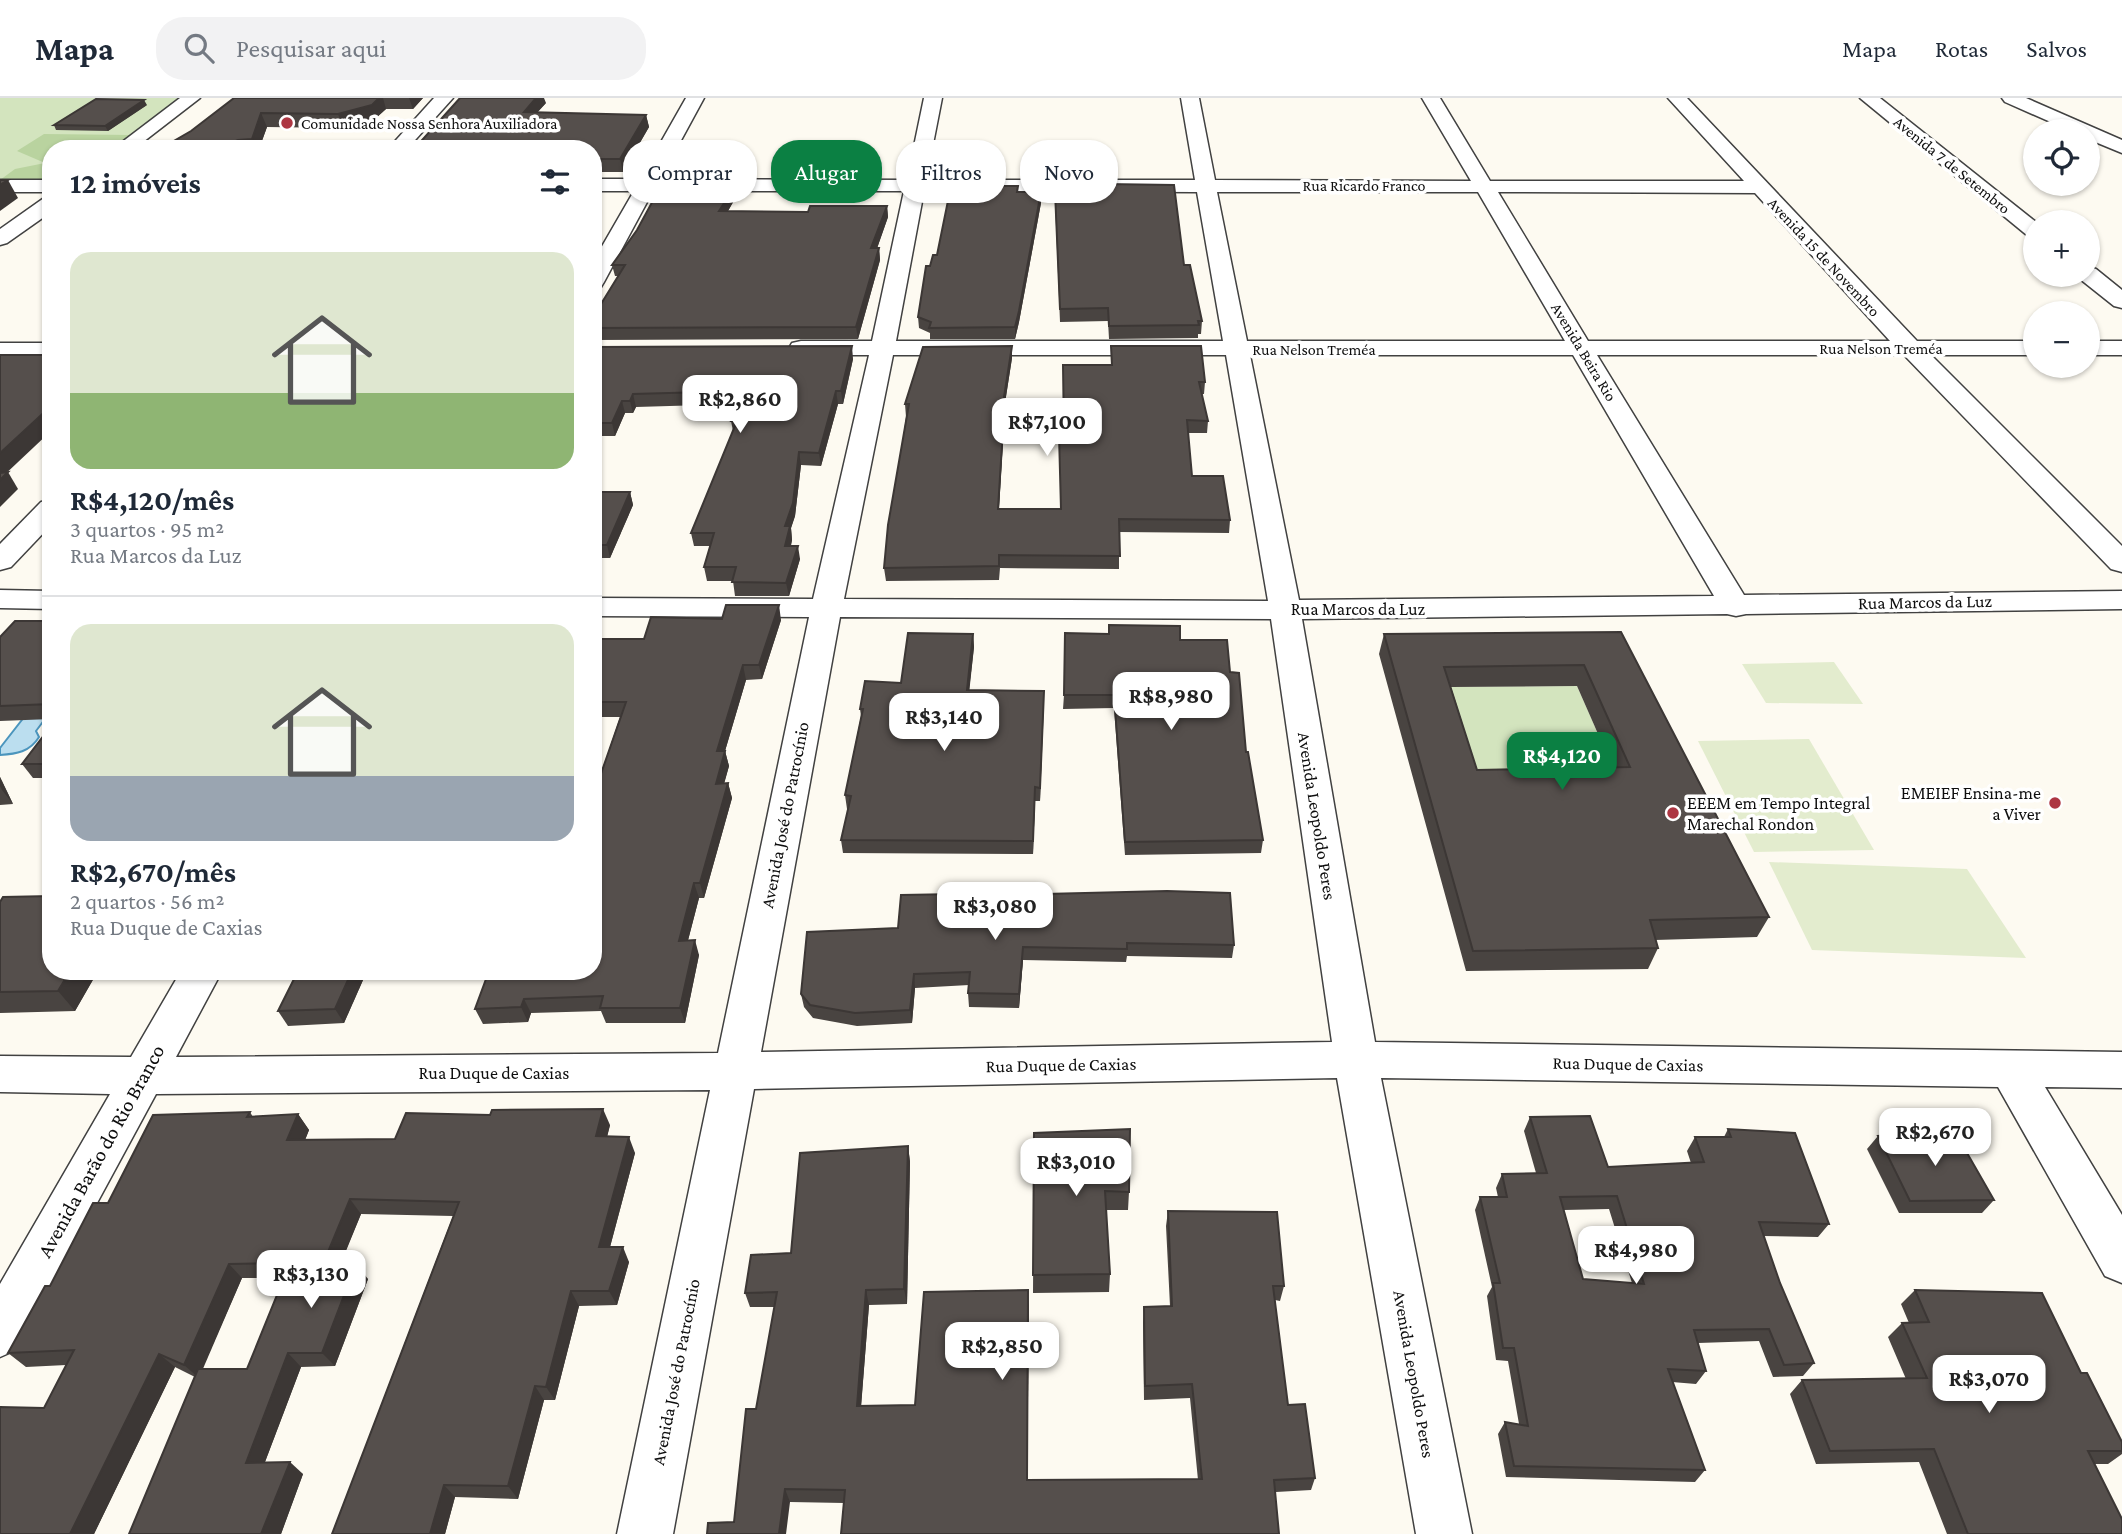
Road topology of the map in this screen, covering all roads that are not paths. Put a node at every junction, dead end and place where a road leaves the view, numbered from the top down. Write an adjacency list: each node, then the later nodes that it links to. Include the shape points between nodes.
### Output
1 (191, 98): 12 (street)
2 (444, 98): 13 (street)
3 (695, 98): 14 (street)
4 (933, 98): 15 (street, Avenida José do Patrocínio)
5 (1190, 98): 19 (street, Avenida Leopoldo Peres)
6 (1431, 98): 25 (street, Avenida Beira Rio)
7 (1677, 98): 26 (street, Avenida 15 de Novembro)
8 (1869, 98): 30 (street, Avenida 7 de Setembro)
9 (2011, 98): 10 (street)
10 (2058, 119)
11 (2100, 138): 16 (street)
12 (134, 140)
13 (405, 140)
14 (673, 140)
15 (924, 140)
16 (2122, 147)
17 (896, 184): 22 (street, Rua Ricardo Franco)
18 (1006, 184): 19 (street, Rua Ricardo Franco)
19 (1204, 184): 25 (street, Rua Ricardo Franco); 42 (street, Avenida Leopoldo Peres)
20 (602, 185): 21 (street, Rua Ricardo Franco)
21 (623, 185)
22 (757, 185)
23 (0, 186): 24 (street)
24 (42, 186)
25 (1482, 186): 26 (street, Rua Ricardo Franco); 35 (street, Avenida Beira Rio)
26 (1757, 187): 37 (street, Avenida 15 de Novembro)
27 (639, 203): 32 (street)
28 (911, 203): 36 (street, Avenida José do Patrocínio)
29 (42, 209): 31 (street)
30 (2023, 222)
31 (0, 239)
32 (602, 266)
33 (2100, 284): 34 (street)
34 (2122, 302)
35 (1581, 346): 37 (street, Rua Nelson Treméa); 42 (street, Rua Nelson Treméa); 52 (street, Avenida Beira Rio)
36 (882, 348): 41 (street, Rua Nelson Treméa); 42 (street, Rua Nelson Treméa); 53 (street, Avenida José do Patrocínio)
37 (1910, 348): 38 (street, Rua Nelson Treméa); 47 (street, Avenida 15 de Novembro)
38 (2023, 348)
39 (2100, 348): 40 (street)
40 (2122, 348)
41 (772, 349)
42 (1238, 349): 54 (street, Avenida Leopoldo Peres)
43 (0, 350): 44 (street)
44 (42, 350)
45 (42, 518): 46 (street)
46 (0, 561)
47 (2122, 563)
48 (0, 599): 49 (street)
49 (42, 600)
50 (2122, 600): 52 (street, Rua Marcos da Luz)
51 (602, 607): 53 (street, Rua Marcos da Luz)
52 (1736, 607): 54 (street, Rua Marcos da Luz)
53 (826, 609): 54 (street, Rua Marcos da Luz); 59 (street, Avenida José do Patrocínio)
54 (1285, 610): 56 (street, Avenida Leopoldo Peres)
55 (197, 980): 61 (street, Avenida Barão do Rio Branco)
56 (1356, 1060): 57 (street, Rua Duque de Caxias); 59 (street, Rua Duque de Caxias); 65 (street, Avenida Leopoldo Peres)
57 (2011, 1070): 58 (street, Rua Duque de Caxias); 62 (street)
58 (2122, 1070)
59 (734, 1071): 61 (street, Rua Duque de Caxias); 64 (street, Avenida José do Patrocínio)
60 (0, 1074): 61 (street, Rua Duque de Caxias)
61 (143, 1076): 63 (street, Avenida Barão do Rio Branco)
62 (2122, 1260)
63 (0, 1332)
64 (645, 1534)
65 (1444, 1534)

